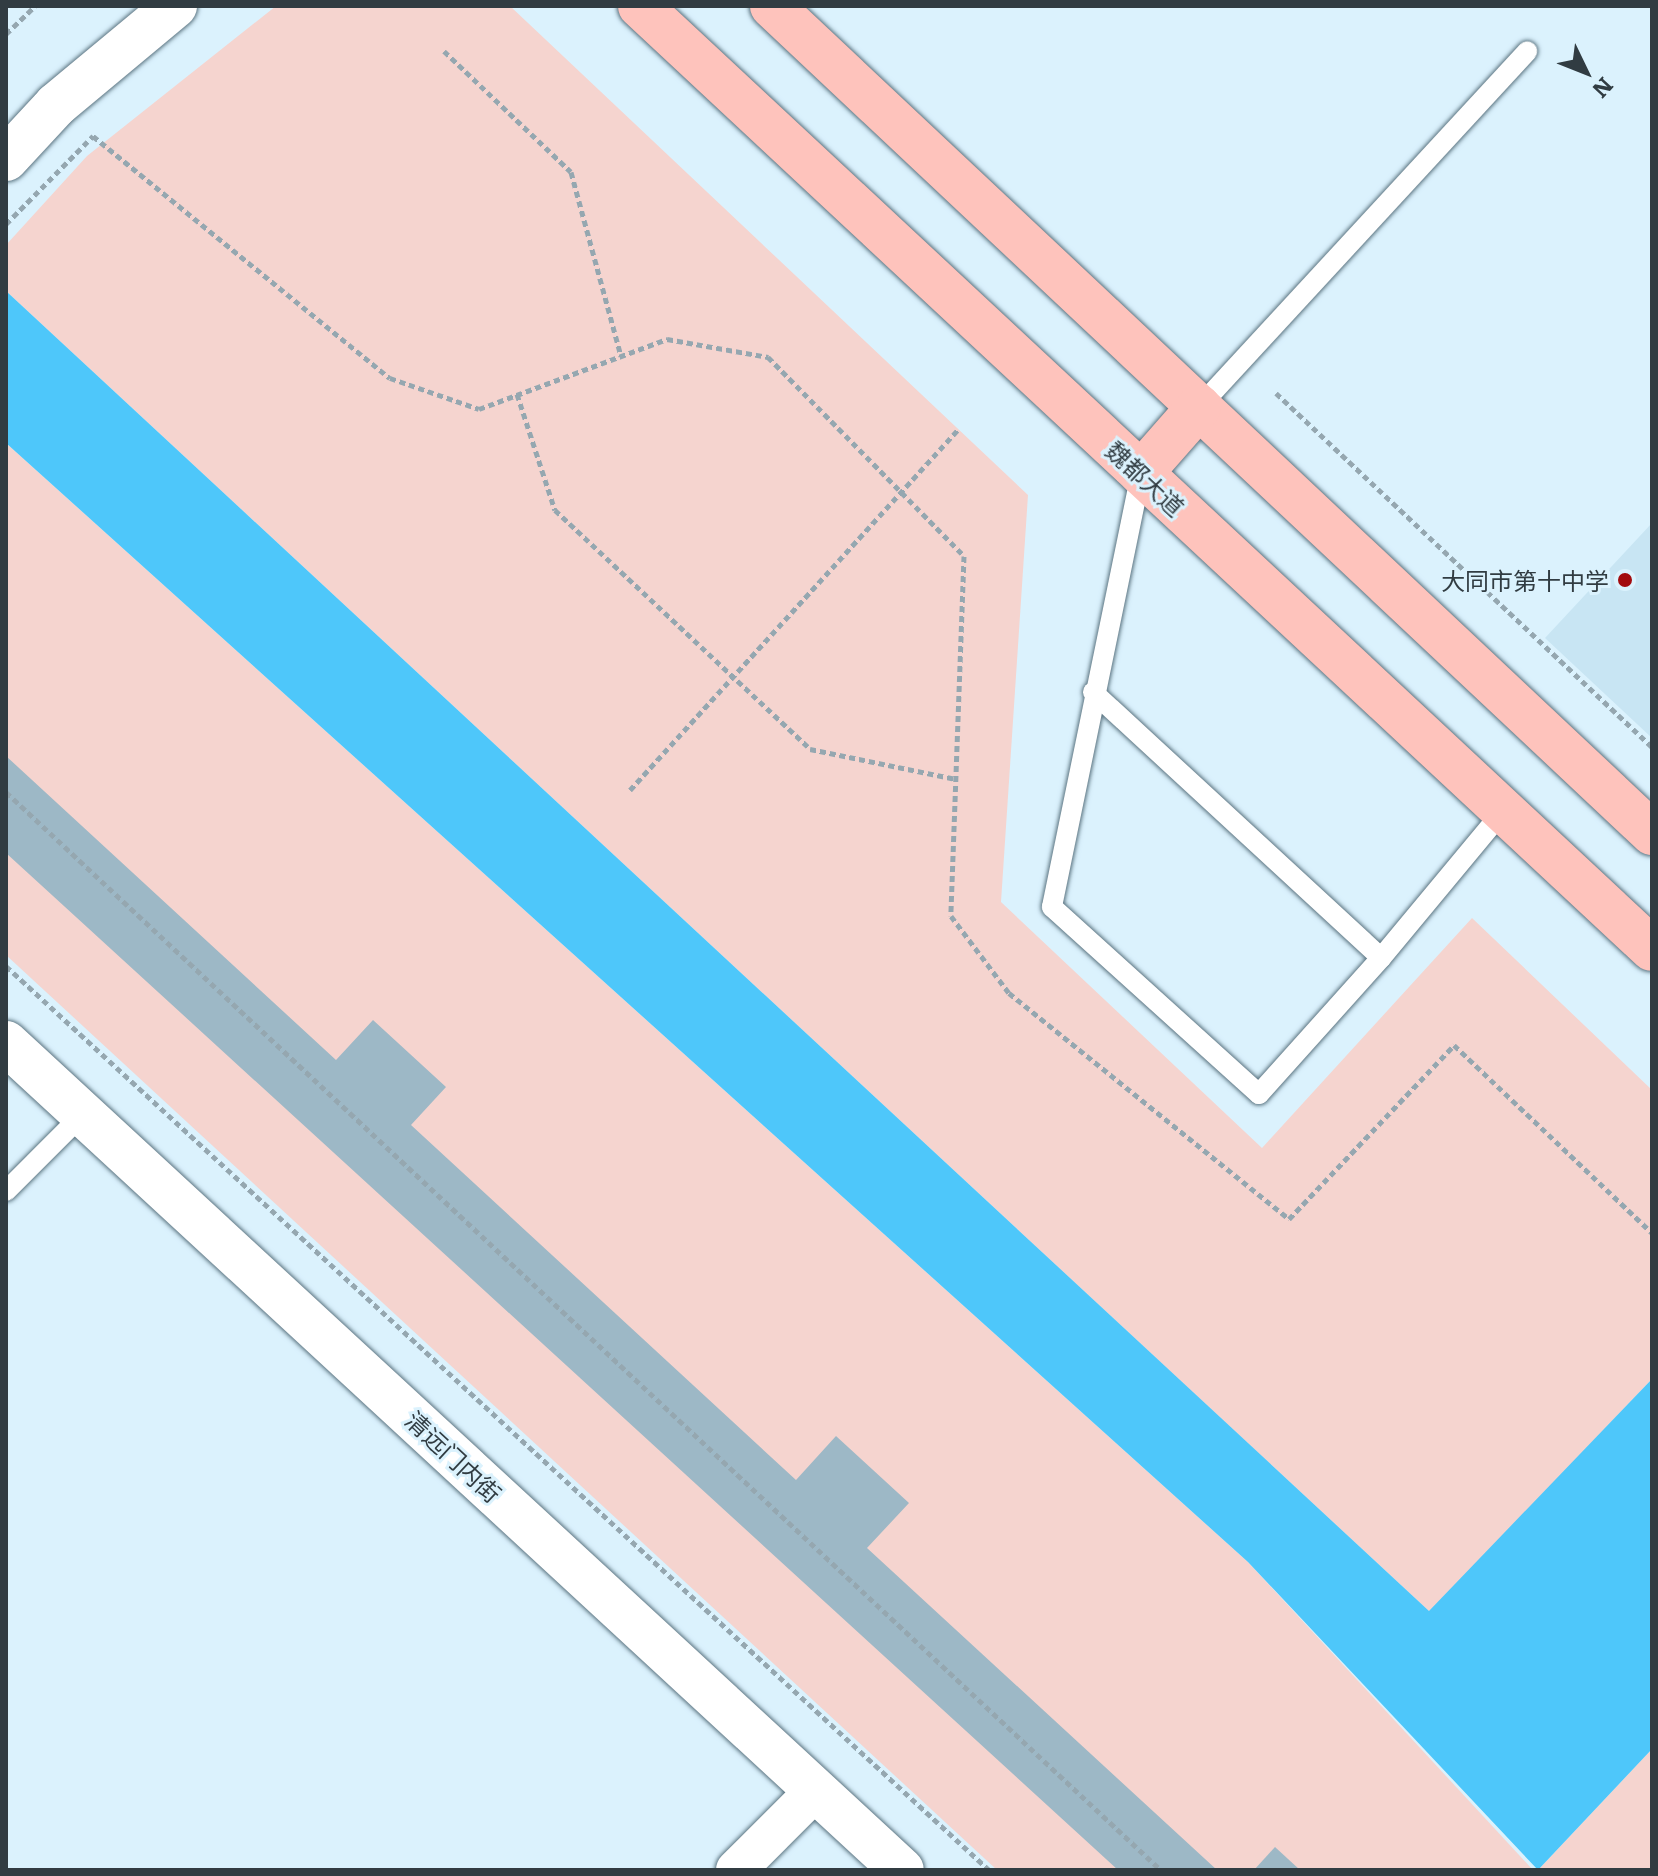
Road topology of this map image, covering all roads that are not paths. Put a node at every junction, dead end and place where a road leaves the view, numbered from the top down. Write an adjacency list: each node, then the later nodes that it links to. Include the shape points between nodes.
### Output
1 (175, 6): 5 (main road, via 56,105)
2 (640, 6): 7 (main road, 魏都大道)
3 (772, 6): 6 (main road)
4 (1527, 51): 6 (lane)
5 (6, 159)
6 (1199, 407): 7 (main road); 10 (main road)
7 (1141, 473): 8 (lane); 9 (main road, 魏都大道)
8 (1093, 692): 12 (lane); 12 (lane, via 1052,907 1259,1094)
9 (1503, 811): 11 (main road, 魏都大道); 12 (lane)
10 (1652, 833)
11 (1652, 949)
12 (1381, 958)
13 (6, 1043): 14 (main road, 清远门内街)
14 (83, 1114): 15 (lane); 16 (main road, 清远门内街)
15 (6, 1191)
16 (816, 1790): 17 (street); 18 (main road, 清远门内街)
17 (736, 1870)
18 (902, 1870)

